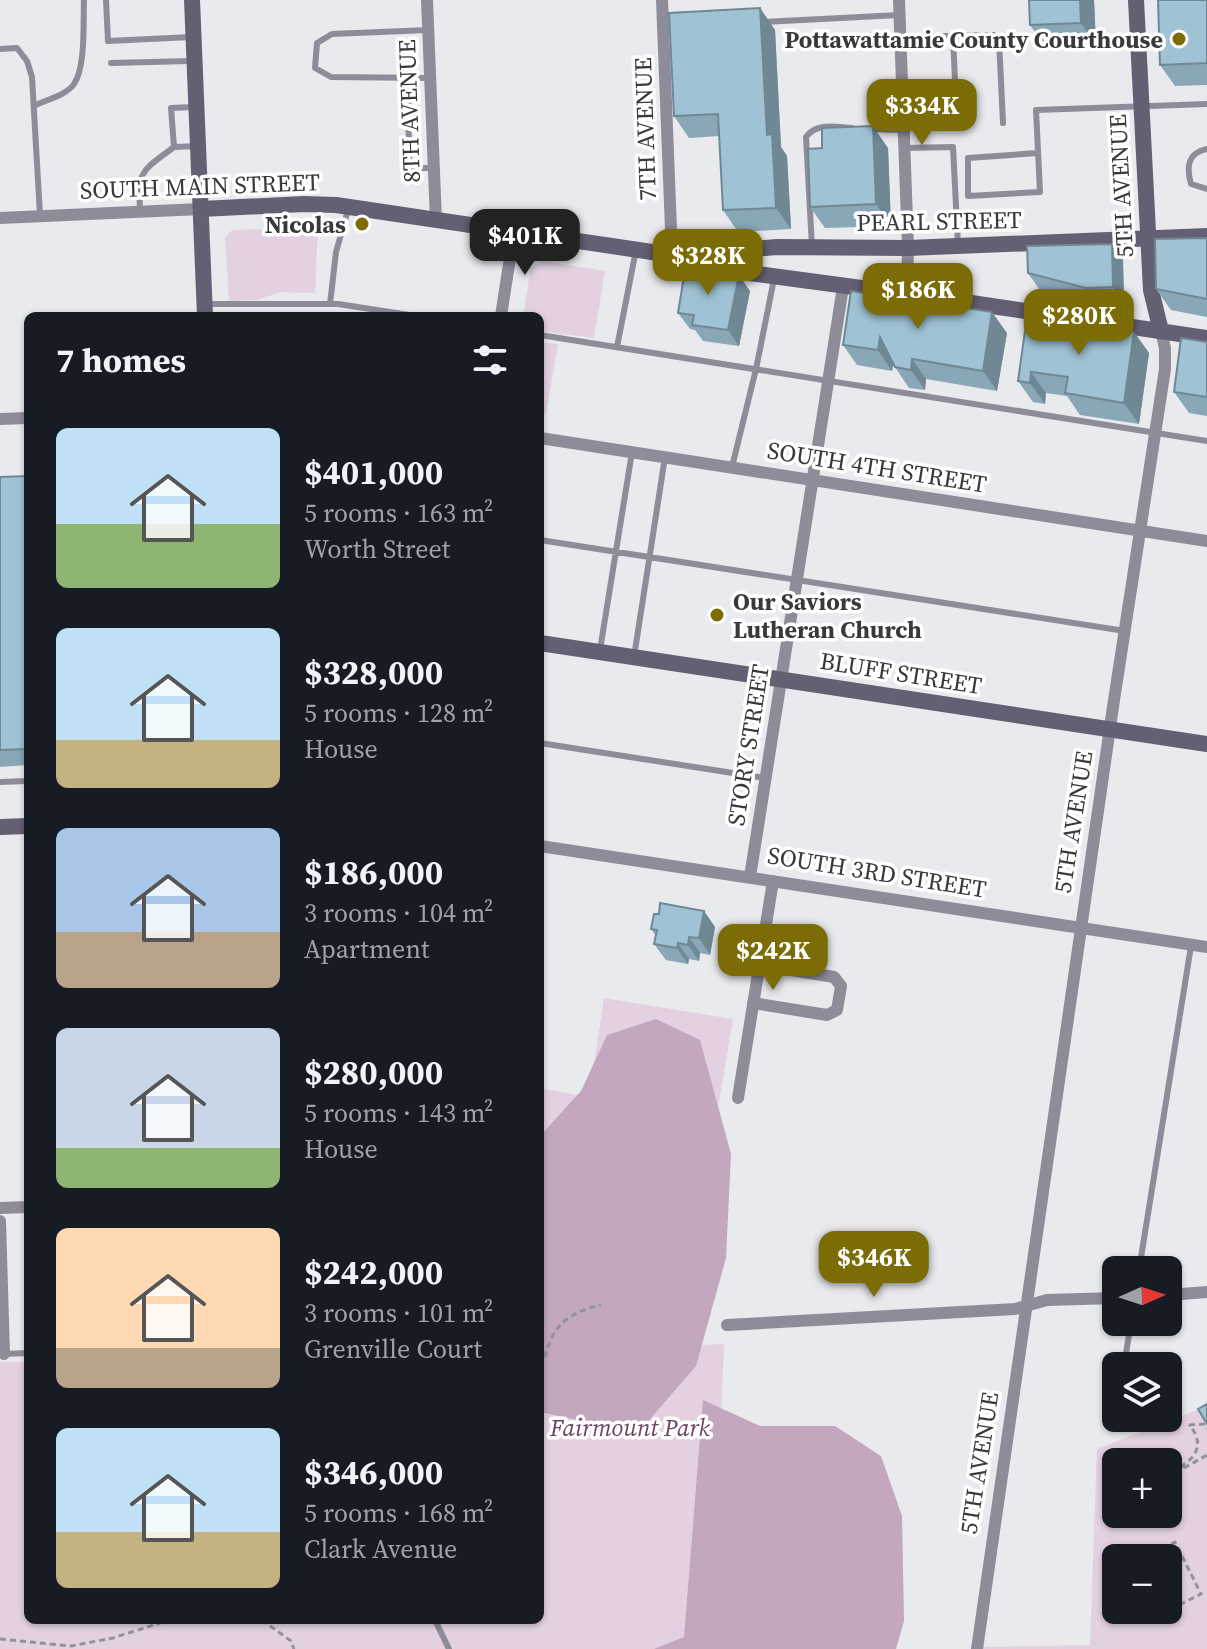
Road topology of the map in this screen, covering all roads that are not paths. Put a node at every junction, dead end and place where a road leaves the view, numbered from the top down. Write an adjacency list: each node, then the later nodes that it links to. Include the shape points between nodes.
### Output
1 (84, 0): 22 (lane, via 74,84)
2 (106, 0): 14 (lane, via 108,41)
3 (192, 0): 14 (main road)
4 (427, 0): 12 (street, 8TH AVENUE)
5 (662, 0): 11 (street, 7TH AVENUE)
6 (899, 0): 8 (street)
7 (1136, 0): 24 (main road, 5TH AVENUE)
8 (899, 15): 9 (lane); 15 (street)
9 (758, 22)
10 (679, 26): 11 (lane)
11 (663, 27): 48 (street, 7TH AVENUE)
12 (428, 30): 19 (lane, via 332,34 317,43 315,68 331,77); 20 (street, 8TH AVENUE)
13 (953, 36): 15 (lane); 25 (lane, via 994,35 999,40); 26 (lane)
14 (193, 37): 17 (main road)
15 (900, 37): 27 (street)
16 (0, 49): 22 (lane, via 17,48 27,61)
17 (195, 60): 18 (lane); 23 (main road)
18 (111, 63)
19 (408, 78): 20 (lane); 33 (lane, via 409,161 414,168)
20 (430, 78): 33 (street, 8TH AVENUE)
21 (1207, 104): 24 (lane)
22 (34, 106): 38 (lane)
23 (196, 106): 28 (main road); 29 (lane, via 171,108)
24 (1141, 106): 32 (lane, via 1036,110); 43 (main road, 5TH AVENUE)
25 (1003, 123)
26 (957, 126)
27 (904, 130): 30 (street); 45 (lane, via 821,126 808,133)
28 (198, 146): 29 (lane); 36 (main road)
29 (174, 147): 37 (lane, via 144,171 139,181)
30 (904, 148): 44 (lane, via 953,147); 46 (street)
31 (1207, 149): 34 (lane, via 1191,156 1188,174 1191,184)
32 (1038, 153): 32 (lane, via 1040,192 968,196 968,158)
33 (434, 168): 40 (street, 8TH AVENUE)
34 (1207, 189)
35 (349, 207): 36 (main road, SOUTH MAIN STREET); 40 (main road, SOUTH MAIN STREET); 52 (lane, via 336,252)
36 (201, 209): 37 (street, SOUTH MAIN STREET); 53 (main road)
37 (140, 212): 38 (street, SOUTH MAIN STREET)
38 (40, 216): 39 (street, SOUTH MAIN STREET)
39 (0, 218)
40 (436, 221): 41 (main road, SOUTH MAIN STREET)
41 (514, 232): 47 (main road, SOUTH MAIN STREET); 55 (street)
42 (1207, 236): 43 (main road, PEARL STREET)
43 (1148, 238): 44 (main road, PEARL STREET); 56 (main road, 5TH AVENUE, via 1151,290)
44 (958, 245): 46 (main road, PEARL STREET)
45 (812, 247): 46 (main road, PEARL STREET); 48 (main road, PEARL STREET)
46 (908, 248): 51 (street)
47 (636, 250): 48 (main road, SOUTH MAIN STREET); 59 (lane)
48 (672, 255): 49 (main road, SOUTH MAIN STREET)
49 (774, 277): 50 (main road, SOUTH MAIN STREET); 60 (lane)
50 (843, 287): 51 (main road, SOUTH MAIN STREET); 61 (street, STORY STREET)
51 (907, 294): 56 (main road, SOUTH MAIN STREET)
52 (330, 304): 53 (lane); 54 (lane)
53 (205, 310)
54 (387, 312)
55 (502, 312)
56 (1161, 331): 58 (main road, SOUTH MAIN STREET); 64 (street, 5TH AVENUE, via 1165,369)
57 (544, 336): 59 (lane)
58 (1207, 338)
59 (617, 347): 60 (lane)
60 (756, 369): 61 (lane); 69 (lane)
61 (828, 380): 64 (lane); 70 (street, STORY STREET)
62 (24, 418): 63 (street)
63 (0, 419)
64 (1156, 433): 66 (lane); 71 (street, 5TH AVENUE)
65 (544, 439): 67 (street, SOUTH 4TH STREET)
66 (1207, 441)
67 (632, 452): 68 (street, SOUTH 4TH STREET); 74 (lane)
68 (665, 457): 69 (street, SOUTH 4TH STREET); 75 (lane)
69 (732, 467): 70 (street, SOUTH 4TH STREET)
70 (813, 479): 71 (street, SOUTH 4TH STREET); 76 (street, STORY STREET)
71 (1141, 531): 73 (street, SOUTH 4TH STREET); 77 (street, 5TH AVENUE)
72 (544, 541): 74 (lane)
73 (1207, 541)
74 (615, 551): 75 (lane); 79 (lane)
75 (650, 557): 76 (lane); 80 (lane)
76 (796, 580): 77 (lane); 81 (street, STORY STREET)
77 (1125, 631): 82 (street, 5TH AVENUE)
78 (544, 644): 79 (main road, BLUFF STREET)
79 (599, 652): 80 (main road, BLUFF STREET)
80 (634, 657): 81 (main road, BLUFF STREET)
81 (781, 679): 82 (main road, BLUFF STREET); 85 (street, STORY STREET)
82 (1110, 729): 84 (main road, BLUFF STREET); 93 (street, 5TH AVENUE)
83 (544, 744): 85 (lane)
84 (1207, 744)
85 (765, 778): 91 (street, STORY STREET)
86 (24, 781): 87 (lane)
87 (0, 782)
88 (24, 826): 89 (main road)
89 (0, 827)
90 (544, 847): 91 (street, SOUTH 3RD STREET)
91 (750, 877): 92 (street, SOUTH 3RD STREET)
92 (773, 881): 93 (street, SOUTH 3RD STREET); 96 (street)
93 (1081, 927): 94 (street, SOUTH 3RD STREET); 106 (street, 5TH AVENUE)
94 (1191, 944): 95 (street, SOUTH 3RD STREET); 102 (lane)
95 (1207, 947)
96 (760, 965): 97 (street); 97 (street, via 834,977 841,986 837,1010 827,1015)
97 (753, 1003): 98 (street)
98 (738, 1098)
99 (24, 1207): 100 (street)
100 (0, 1208)
101 (0, 1221): 109 (street)
102 (1141, 1256)
103 (1207, 1292): 104 (street)
104 (1182, 1294)
105 (1102, 1298): 106 (street)
106 (1028, 1305): 107 (street); 112 (street, 5TH AVENUE)
107 (727, 1325)
108 (24, 1353): 109 (lane)
109 (2, 1354)
110 (437, 1624): 111 (lane)
111 (449, 1649)
112 (977, 1649)

